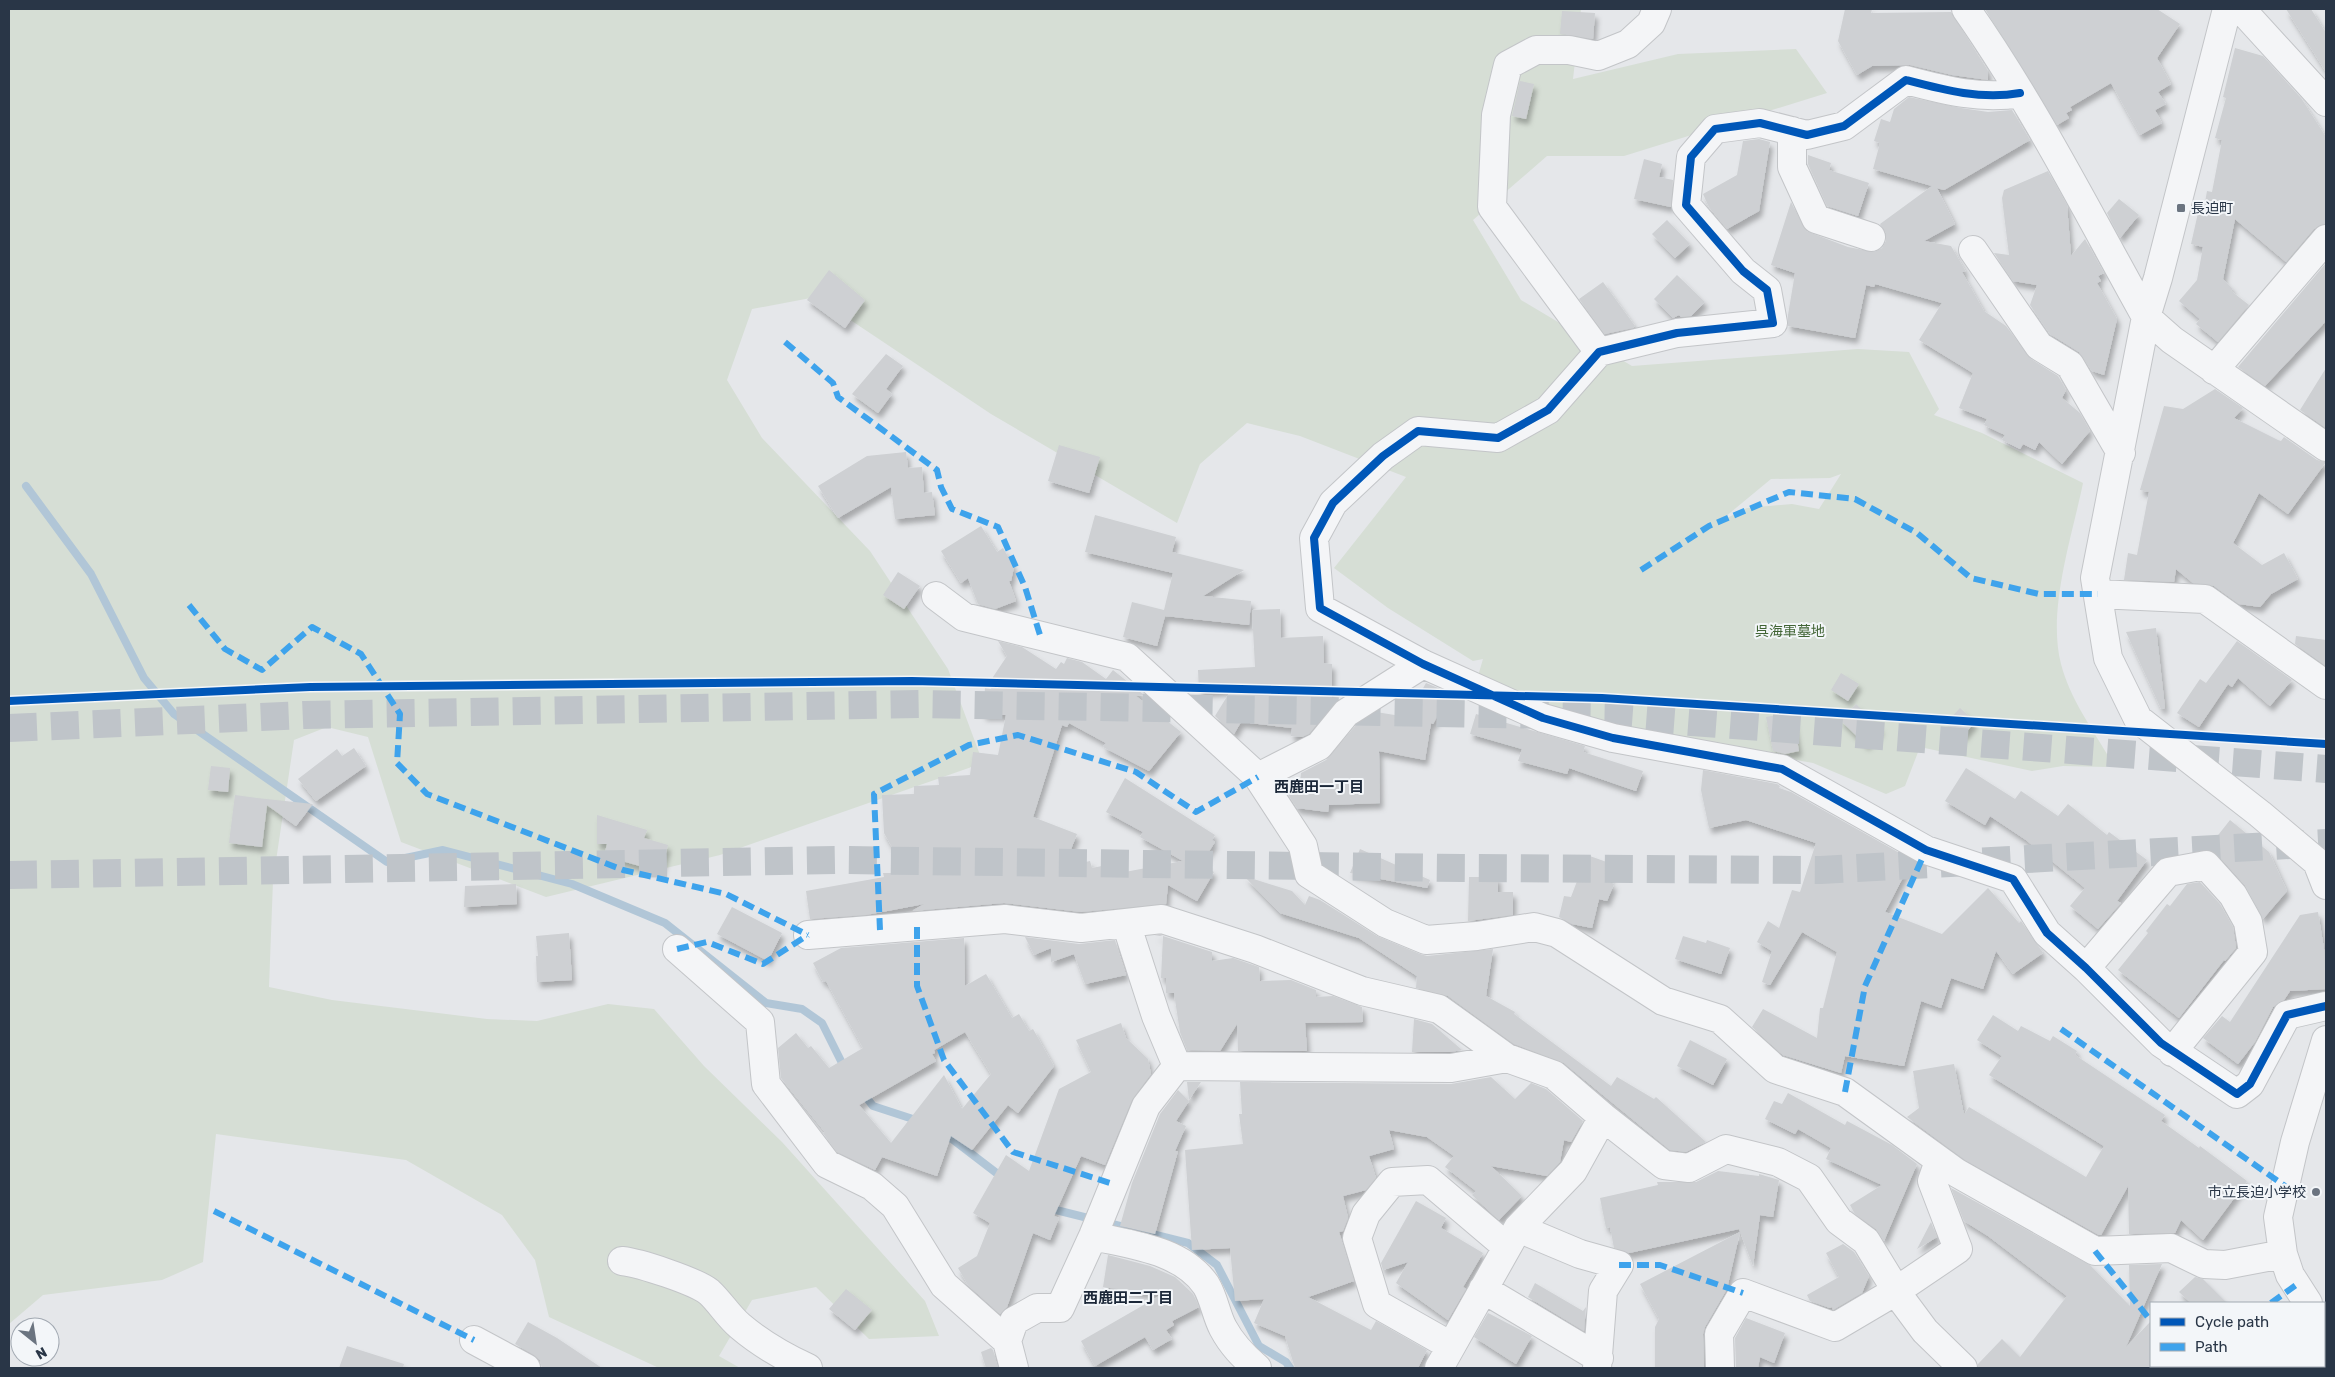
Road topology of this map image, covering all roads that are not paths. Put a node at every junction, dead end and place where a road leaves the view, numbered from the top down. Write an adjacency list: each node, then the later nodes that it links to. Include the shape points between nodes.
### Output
1 (1657, 9): 12 (street, via 1651,23 1628,44 1598,56 1569,50 1536,50 1508,65 1496,115 1492,207)
2 (1966, 9): 6 (street)
3 (2227, 9): 11 (street)
4 (2241, 9): 5 (street)
5 (2321, 88)
6 (2020, 93): 7 (street, via 1999,97 1958,93 1906,80 1844,126 1807,135); 11 (street)
7 (1792, 131): 8 (street, via 1792,167 1816,219); 12 (street, via 1760,123 1715,129 1691,157 1686,204 1743,270 1767,290 1773,323 1677,333)
8 (1871, 237)
9 (2326, 238): 13 (street)
10 (1973, 250): 15 (street, via 2039,346 2070,365)
11 (2146, 317): 13 (street); 15 (street)
12 (1599, 352): 18 (street, via 1548,410 1498,438 1418,432 1383,456 1333,503 1314,538 1320,608)
13 (2214, 370): 14 (street)
14 (2326, 447)
15 (2121, 453): 16 (street, via 2096,578)
16 (2098, 594): 19 (street, via 2205,599); 21 (street, via 2108,658 2138,719 2317,862)
17 (936, 596): 20 (street, via 964,617 1127,657)
18 (1423, 664): 20 (street, via 1346,712 1319,746); 25 (street, via 1561,723 1613,738 1782,769 1926,850 2013,879 2047,933)
19 (2326, 686)
20 (1258, 777): 32 (street, via 1303,846 1309,874 1385,923 1426,940 1534,928 1557,933 1663,1001 1720,1019 1775,1070 1846,1092)
21 (2326, 885)
22 (1126, 923): 23 (street, via 1081,928 1005,919); 29 (street, via 1162,919 1255,949 1362,991 1439,1009); 30 (street, via 1156,1016)
23 (808, 935)
24 (677, 949): 41 (street, via 760,1022 766,1084 827,1164 872,1186 895,1206 944,1285)
25 (2086, 968): 28 (street); 28 (street, via 2168,872 2206,865 2233,895 2248,922 2253,952)
26 (2326, 1006): 28 (street, via 2287,1015 2250,1084 2237,1094)
27 (2326, 1040): 35 (street, via 2295,1142 2278,1217)
28 (2172, 1052)
29 (1507, 1058): 30 (street, via 1451,1068); 31 (street, via 1554,1075)
30 (1177, 1066): 33 (street, via 1146,1106)
31 (1603, 1117): 34 (street, via 1573,1171); 38 (street, via 1664,1166 1689,1168 1726,1149 1778,1162 1809,1178 1839,1221 1866,1241)
32 (1939, 1161): 35 (street, via 2095,1251 2171,1248 2204,1264 2224,1265); 38 (street, via 1932,1181 1958,1249)
33 (1094, 1236): 41 (street, via 1060,1308 1036,1308 1014,1321); 47 (street, via 1163,1252 1194,1270 1207,1287 1223,1328 1238,1351)
34 (1512, 1238): 37 (street); 42 (street, via 1428,1180 1392,1182 1366,1214 1357,1238 1377,1304); 43 (street, via 1620,1265 1603,1291)
35 (2282, 1254): 39 (street, via 2290,1275)
36 (622, 1261): 45 (street, via 636,1262 708,1291 740,1326 784,1357)
37 (1483, 1290): 42 (street); 43 (street)
38 (1896, 1290): 48 (street, via 1835,1328 1743,1293 1719,1334); 49 (street, via 1925,1331)
39 (2307, 1302)
40 (474, 1340): 44 (street)
41 (1007, 1342): 46 (street)
42 (1445, 1357)
43 (1598, 1363)
44 (526, 1368)
45 (808, 1368)
46 (1014, 1368)
47 (1258, 1368)
48 (1720, 1368)
49 (1963, 1368)

